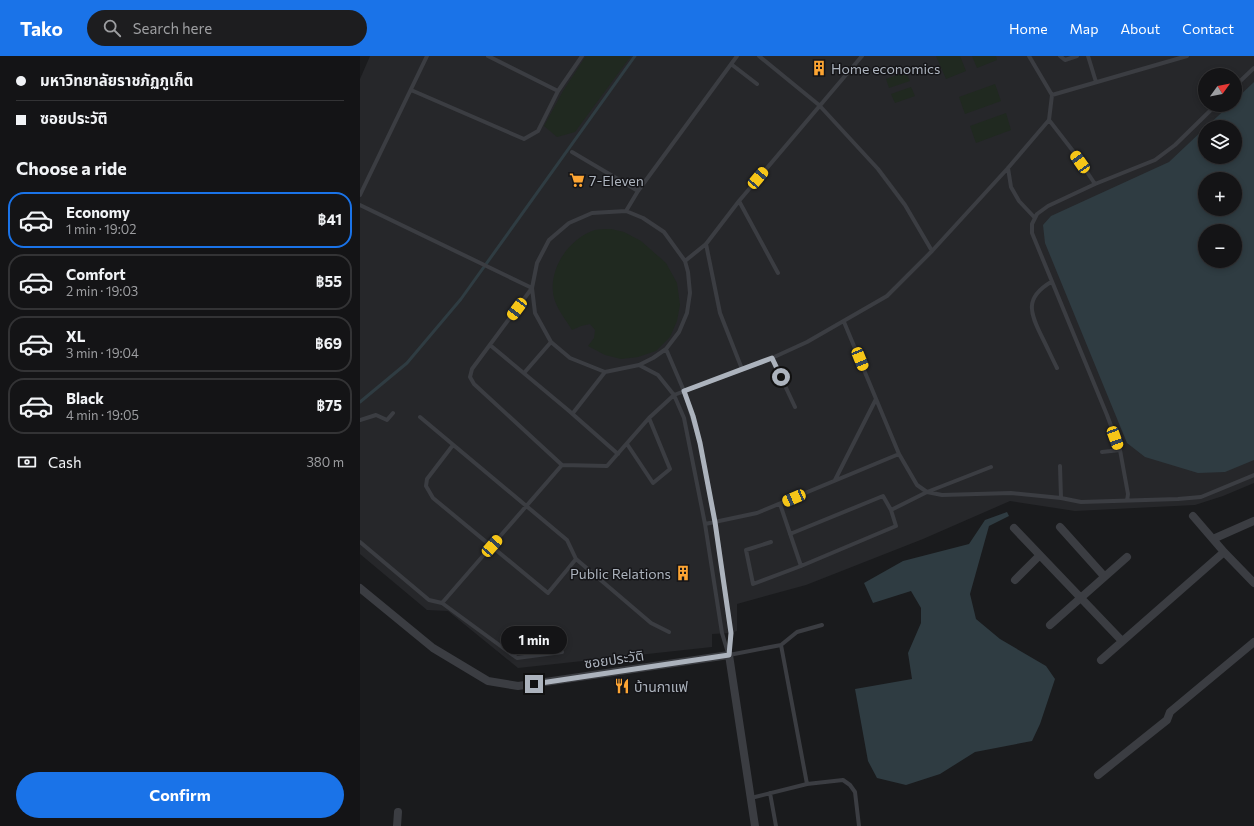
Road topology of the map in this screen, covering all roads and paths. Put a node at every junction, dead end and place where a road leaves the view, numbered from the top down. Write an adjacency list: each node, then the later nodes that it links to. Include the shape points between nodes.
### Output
1 (427, 56): 17 (lane)
2 (488, 56): 18 (lane)
3 (582, 56): 18 (lane)
4 (737, 56): 12 (lane)
5 (759, 56): 20 (lane)
6 (862, 56): 20 (lane)
7 (1029, 56): 19 (lane)
8 (1060, 56): 9 (lane, via 1065,60)
9 (1077, 56)
10 (1088, 56): 15 (lane)
11 (1187, 56): 15 (lane)
12 (731, 64): 16 (lane); 26 (lane)
13 (1254, 68): 14 (lane)
14 (1242, 79)
15 (1096, 82): 19 (lane)
16 (756, 84)
17 (411, 90): 18 (lane, via 524,139 538,131); 27 (lane)
18 (558, 91)
19 (1052, 95): 22 (lane)
20 (819, 105): 28 (lane); 33 (lane, via 878,168 905,205)
21 (1209, 112): 25 (lane, via 1175,145 1155,160)
22 (1049, 120): 24 (lane); 25 (lane)
23 (572, 152): 26 (lane)
24 (1008, 168): 31 (lane, via 1011,187 1019,201); 33 (lane)
25 (1095, 184): 31 (lane, via 1048,206)
26 (638, 191): 30 (lane)
27 (360, 195)
28 (739, 201): 32 (lane); 35 (lane)
29 (360, 205): 37 (lane)
30 (626, 211): 34 (lane, via 643,218 664,232); 37 (lane, via 592,213 569,223 549,240 537,263)
31 (1035, 218): 36 (lane, via 1032,234)
32 (706, 244): 34 (lane); 45 (lane, via 720,313)
33 (932, 251): 38 (lane, via 887,296)
34 (685, 260): 41 (lane, via 690,293 687,313 679,332)
35 (778, 273)
36 (1051, 282): 44 (lane, via 1038,292 1031,310); 59 (lane)
37 (532, 288): 39 (lane, via 535,314); 40 (lane)
38 (844, 322): 42 (lane); 50 (lane)
39 (551, 342): 46 (lane, via 570,358); 47 (lane)
40 (490, 345): 47 (lane); 63 (lane, via 472,369 470,377 474,384)
41 (666, 349): 43 (lane); 48 (lane)
42 (772, 358): 45 (lane); 51 (lane)
43 (639, 365): 46 (lane); 49 (lane, via 658,375)
44 (1057, 368)
45 (742, 369): 48 (lane)
46 (605, 372): 53 (lane)
47 (524, 373): 53 (lane)
48 (684, 391): 49 (lane); 76 (lane, via 700,443)
49 (674, 395): 55 (lane); 77 (lane, via 684,418)
50 (876, 399): 62 (lane); 67 (lane)
51 (795, 406)
52 (393, 413): 56 (lane, via 387,420 376,415)
53 (572, 413): 61 (lane)
54 (420, 416): 58 (lane)
55 (649, 418): 57 (lane); 57 (lane, via 670,469 652,482)
56 (360, 420)
57 (627, 444): 61 (lane)
58 (453, 445): 72 (lane); 84 (lane, via 427,479 426,486 434,498)
59 (1120, 450): 60 (lane); 70 (lane)
60 (1102, 452)
61 (618, 454): 63 (lane, via 607,466)
62 (899, 454): 67 (lane); 68 (lane, via 917,485)
63 (562, 465): 72 (lane)
64 (1060, 466): 69 (lane)
65 (991, 467): 68 (lane)
66 (1254, 475): 70 (lane, via 1201,497)
67 (835, 481): 71 (lane)
68 (926, 492): 69 (lane, via 942,495 1012,493); 73 (lane)
69 (1061, 498): 70 (lane, via 1081,502)
70 (1127, 500)
71 (780, 504): 76 (lane, via 757,513); 80 (lane)
72 (528, 505): 84 (lane); 88 (lane, via 567,540)
73 (891, 510): 80 (lane, via 883,496); 89 (lane, via 896,526)
74 (1193, 516): 81 (street)
75 (1254, 521): 81 (street)
76 (715, 522): 77 (lane); 103 (lane, via 731,633)
77 (705, 524): 103 (lane, via 722,633)
78 (1060, 527): 90 (street)
79 (1014, 528): 86 (street)
80 (790, 534): 89 (lane)
81 (1213, 539): 85 (street)
82 (360, 542): 95 (lane, via 429,600)
83 (771, 542): 89 (lane, via 746,550 753,584)
84 (492, 546): 88 (lane, via 548,593); 95 (lane)
85 (1224, 552): 92 (street); 99 (street)
86 (1039, 556): 91 (street); 94 (street)
87 (1127, 557): 90 (street)
88 (576, 559): 98 (lane, via 651,623)
89 (801, 566)
90 (1104, 576): 94 (street)
91 (1016, 580)
92 (1254, 583)
93 (360, 588): 103 (street, ซอยประวัติ, via 433,648 488,681 518,686)
94 (1081, 597): 97 (street); 99 (street)
95 (442, 603): 102 (lane, via 517,658)
96 (822, 625): 101 (lane, via 797,632)
97 (1050, 625)
98 (669, 632)
99 (1122, 641): 104 (street)
100 (1254, 642): 105 (street, via 1170,712 1167,720)
101 (781, 645): 103 (lane); 106 (lane)
102 (562, 652)
103 (729, 655): 108 (street)
104 (1101, 660)
105 (1098, 775)
106 (807, 784): 107 (lane); 113 (lane, via 843,780 850,785 855,792)
107 (770, 794): 108 (lane); 112 (lane)
108 (751, 798): 111 (street)
109 (398, 812): 110 (street)
110 (397, 826)
111 (755, 826)
112 (776, 826)
113 (859, 826)

